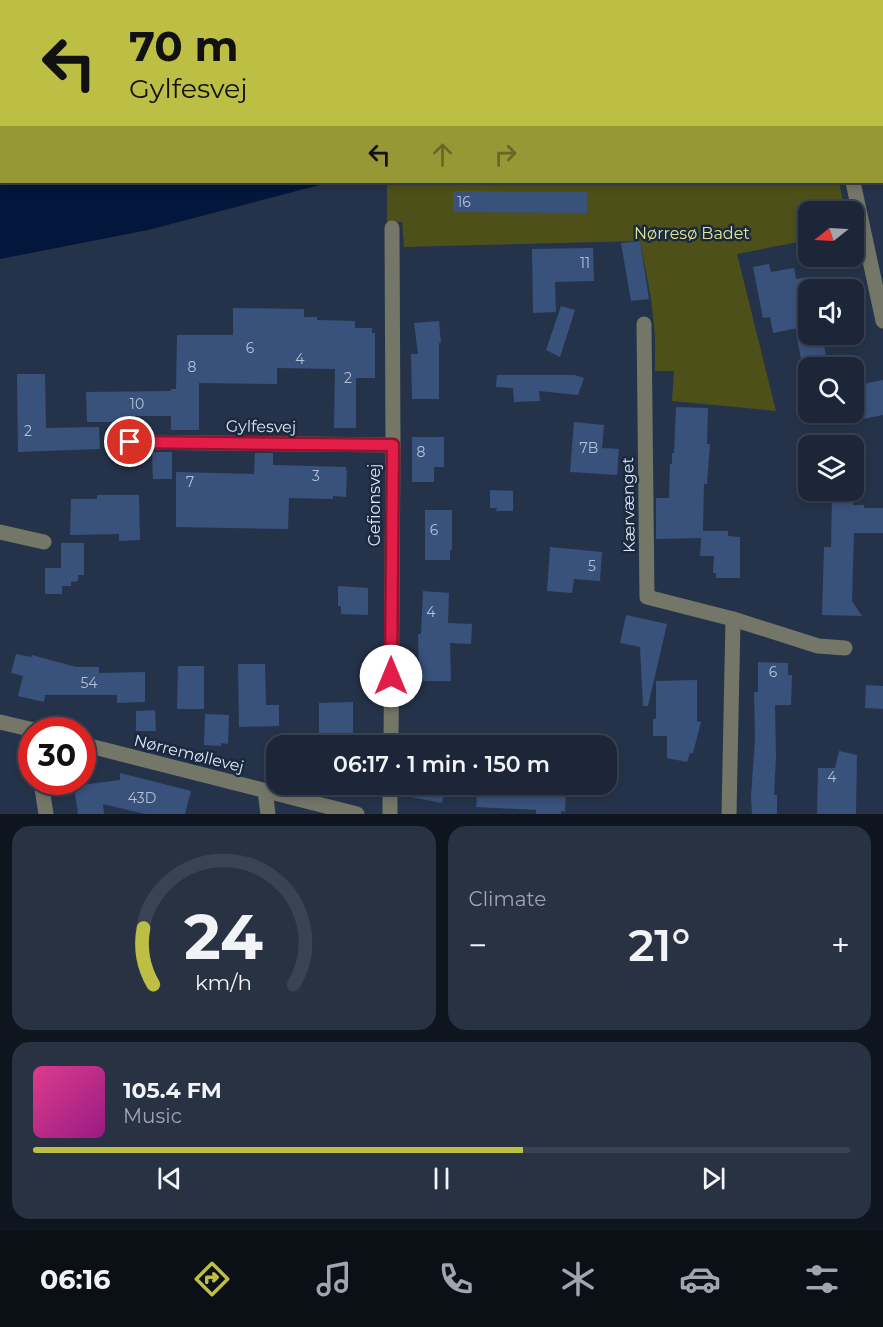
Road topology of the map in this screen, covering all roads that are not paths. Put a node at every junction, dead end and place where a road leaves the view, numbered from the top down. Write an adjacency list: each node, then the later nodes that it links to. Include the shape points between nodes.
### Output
1 (853, 183): 3 (street)
2 (392, 228): 6 (street, Gefionsvej)
3 (883, 321)
4 (644, 324): 9 (street, Kærvænget, via 647,597)
5 (130, 442): 6 (street, Gylfesvej)
6 (393, 445): 13 (street, Gefionsvej)
7 (0, 532): 8 (street)
8 (44, 542)
9 (733, 619): 10 (street, Kærvænget, via 818,646); 24 (street)
10 (845, 648)
11 (0, 722): 12 (street)
12 (18, 726)
13 (390, 735)
14 (96, 748): 15 (street, Nørremøllevej)
15 (266, 791)
16 (43, 795): 20 (street)
17 (266, 795): 21 (street)
18 (282, 795): 22 (street, Nørremøllevej)
19 (390, 795): 23 (street)
20 (46, 814)
21 (268, 814)
22 (357, 814)
23 (390, 814)
24 (729, 814)

